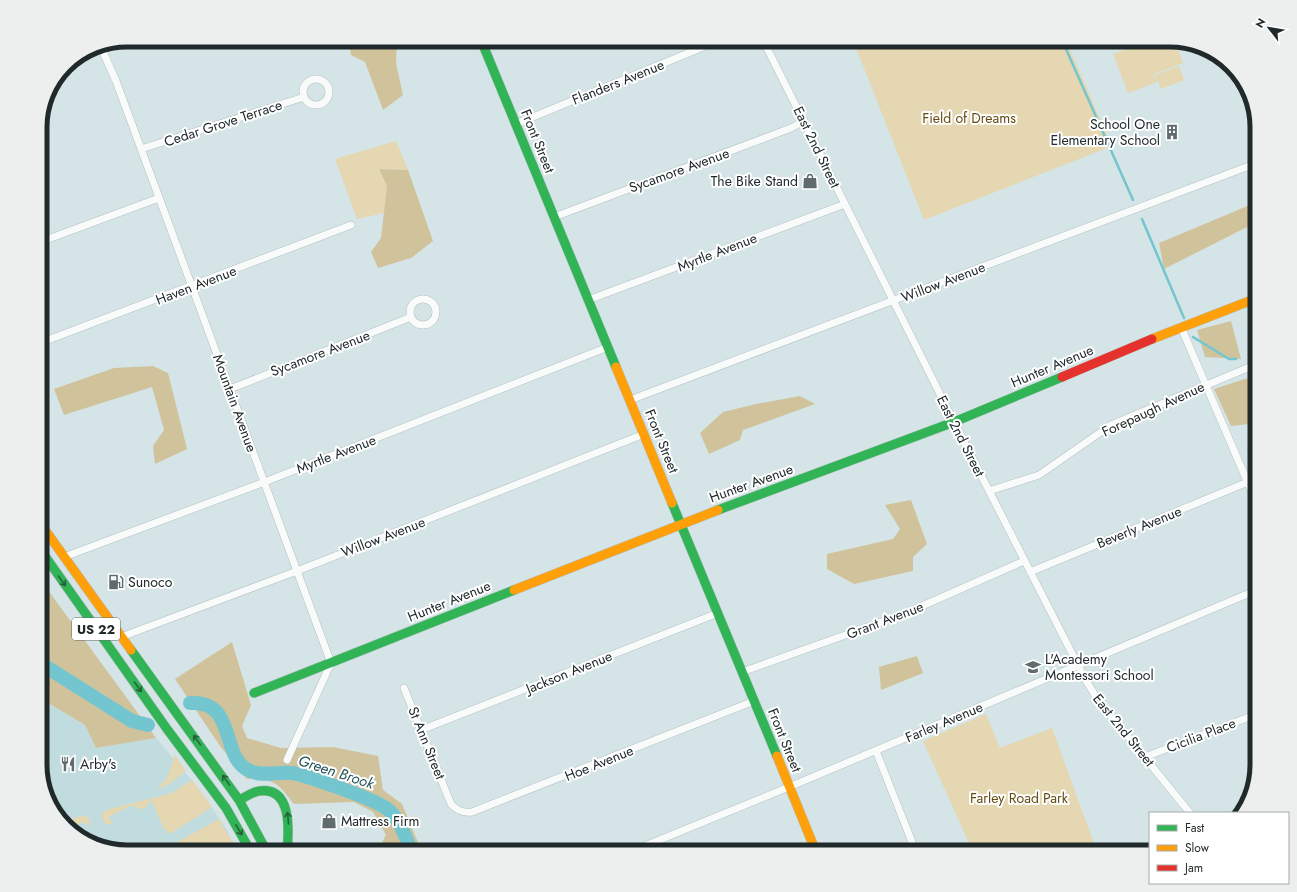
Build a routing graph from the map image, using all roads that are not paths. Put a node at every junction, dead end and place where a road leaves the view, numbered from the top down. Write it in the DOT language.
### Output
graph roads {
  1 [pos="484,47"];
  2 [pos="703,47"];
  3 [pos="767,47"];
  4 [pos="103,51"];
  5 [pos="304,97"];
  6 [pos="804,121"];
  7 [pos="516,124"];
  8 [pos="141,149"];
  9 [pos="1250,166"];
  10 [pos="159,198"];
  11 [pos="845,204"];
  12 [pos="554,217"];
  13 [pos="351,225"];
  14 [pos="47,239"];
  15 [pos="192,287"];
  16 [pos="588,300"];
  17 [pos="894,301"];
  18 [pos="1250,301"];
  19 [pos="411,317"];
  20 [pos="1181,327"];
  21 [pos="47,339"];
  22 [pos="608,347"];
  23 [pos="1250,367"];
  24 [pos="1206,385"];
  25 [pos="230,388"];
  26 [pos="630,400"];
  27 [pos="954,422"];
  28 [pos="644,434"];
  29 [pos="264,482"];
  30 [pos="1248,482"];
  31 [pos="1250,487"];
  32 [pos="989,492"];
  33 [pos="681,524"];
  34 [pos="47,533"];
  35 [pos="64,557"];
  36 [pos="47,559"];
  37 [pos="1024,561"];
  38 [pos="297,571"];
  39 [pos="1030,572"];
  40 [pos="1250,593"];
  41 [pos="718,613"];
  42 [pos="121,637"];
  43 [pos="331,663"];
  44 [pos="1078,666"];
  45 [pos="742,672"];
  46 [pos="404,688"];
  47 [pos="254,693"];
  48 [pos="754,702"];
  49 [pos="1250,717"];
  50 [pos="421,730"];
  51 [pos="876,751"];
  52 [pos="1145,757"];
  53 [pos="287,760"];
  54 [pos="790,787"];
  55 [pos="449,798"];
  56 [pos="239,800"];
  57 [pos="1189,812"];
  58 [pos="247,845"];
  59 [pos="264,845"];
  60 [pos="287,845"];
  61 [pos="647,845"];
  62 [pos="813,845"];
  63 [pos="913,845"];
  1 -- 7 [label="main road, Front Street"];
  2 -- 7 [label="street, Flanders Avenue"];
  3 -- 6 [label="street, East 2nd Street"];
  4 -- 8 [label="street, Mountain Avenue"];
  5 -- 8 [label="street, Cedar Grove Terrace"];
  6 -- 11 [label="street, East 2nd Street"];
  6 -- 12 [label="street, Sycamore Avenue"];
  7 -- 12 [label="main road, Front Street"];
  8 -- 10 [label="street, Mountain Avenue"];
  9 -- 17 [label="street, Willow Avenue"];
  10 -- 14 [label="street"];
  10 -- 15 [label="street, Mountain Avenue"];
  11 -- 16 [label="street, Myrtle Avenue"];
  11 -- 17 [label="street, East 2nd Street"];
  12 -- 16 [label="main road, Front Street"];
  13 -- 15 [label="street, Haven Avenue"];
  15 -- 21 [label="street, Haven Avenue"];
  15 -- 25 [label="street, Mountain Avenue"];
  16 -- 22 [label="main road, Front Street"];
  17 -- 26 [label="street, Willow Avenue"];
  17 -- 27 [label="street, East 2nd Street"];
  18 -- 20 [label="main road, Hunter Avenue"];
  19 -- 25 [label="street, Sycamore Avenue"];
  20 -- 24 [label="street"];
  20 -- 27 [label="main road, Hunter Avenue"];
  22 -- 26 [label="main road, Front Street"];
  22 -- 29 [label="street, Myrtle Avenue"];
  23 -- 24 [label="street, Forepaugh Avenue"];
  24 -- 30 [label="street"];
  24 -- 32 [label="street, Forepaugh Avenue"];
  25 -- 29 [label="street, Mountain Avenue"];
  26 -- 28 [label="main road, Front Street"];
  27 -- 32 [label="street, East 2nd Street"];
  27 -- 33 [label="main road, Hunter Avenue"];
  28 -- 33 [label="main road, Front Street"];
  28 -- 38 [label="street, Willow Avenue"];
  29 -- 35 [label="street, Myrtle Avenue"];
  29 -- 38 [label="street, Mountain Avenue"];
  30 -- 31 [label="street"];
  30 -- 39 [label="street, Beverly Avenue"];
  32 -- 37 [label="street, East 2nd Street"];
  33 -- 41 [label="main road, Front Street"];
  33 -- 43 [label="main road, Hunter Avenue"];
  34 -- 35 [label="main road, US 22"];
  35 -- 42 [label="main road, US 22"];
  36 -- 58 [label="main road, US 22, one-way"];
  37 -- 39 [label="street, East 2nd Street"];
  37 -- 45 [label="street, Grant Avenue"];
  38 -- 42 [label="street, Willow Avenue"];
  38 -- 43 [label="street, Mountain Avenue"];
  39 -- 44 [label="street, East 2nd Street"];
  40 -- 44 [label="street, Farley Avenue"];
  41 -- 45 [label="main road, Front Street"];
  41 -- 50 [label="street, Jackson Avenue"];
  56 -- 42 [label="main road, US 22, one-way"];
  43 -- 47 [label="main road, Hunter Avenue"];
  43 -- 53 [label="street"];
  44 -- 51 [label="street, Farley Avenue"];
  44 -- 52 [label="street, East 2nd Street"];
  45 -- 48 [label="main road, Front Street"];
  46 -- 50 [label="street, St Ann Street"];
  48 -- 54 [label="main road, Front Street"];
  48 -- 55 [label="street, Hoe Avenue"];
  49 -- 52 [label="street, Cicilia Place"];
  50 -- 55 [label="street, St Ann Street"];
  51 -- 54 [label="street, Farley Avenue"];
  51 -- 63 [label="street"];
  52 -- 57 [label="street, East 2nd Street"];
  54 -- 61 [label="street, Farley Avenue"];
  54 -- 62 [label="main road, Front Street"];
  56 -- 59 [label="main road, US 22"];
  60 -- 56 [label="main road, one-way"];
}
